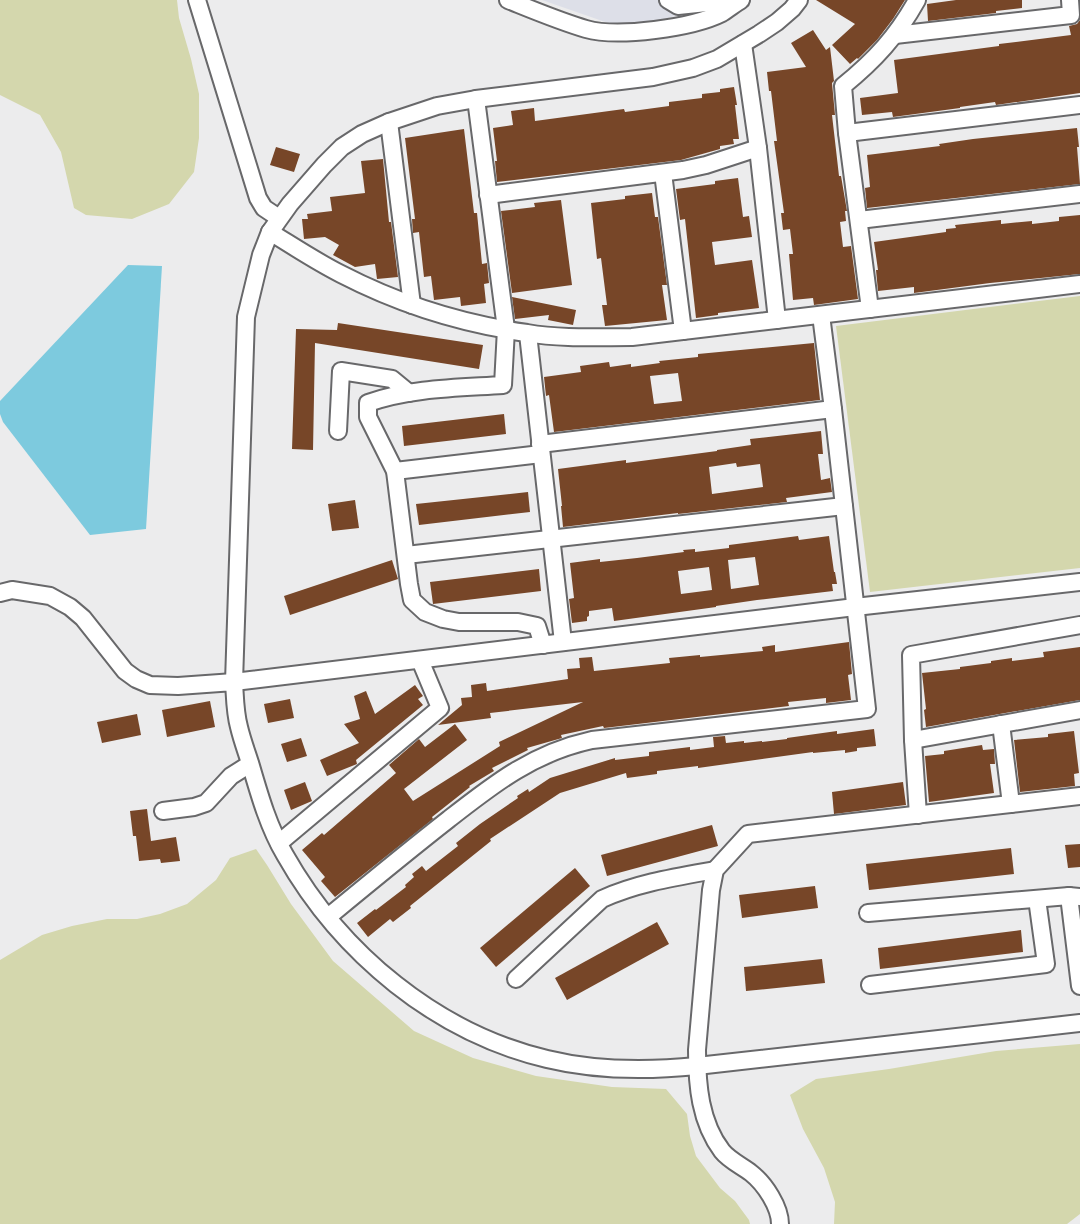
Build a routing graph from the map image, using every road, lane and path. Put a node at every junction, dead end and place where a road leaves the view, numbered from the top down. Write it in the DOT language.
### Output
graph roads {
  1 [pos="197,0"];
  2 [pos="508,0"];
  3 [pos="668,0"];
  4 [pos="735,0"];
  5 [pos="741,0"];
  6 [pos="800,0"];
  7 [pos="916,0"];
  8 [pos="1070,0"];
  9 [pos="895,34"];
  10 [pos="743,44"];
  11 [pos="476,99"];
  12 [pos="1080,105"];
  13 [pos="389,122"];
  14 [pos="848,133"];
  15 [pos="758,148"];
  16 [pos="663,173"];
  17 [pos="1080,194"];
  18 [pos="488,195"];
  19 [pos="859,220"];
  20 [pos="275,225"];
  21 [pos="1080,284"];
  22 [pos="412,304"];
  23 [pos="870,309"];
  24 [pos="821,315"];
  25 [pos="777,320"];
  26 [pos="506,329"];
  27 [pos="683,331"];
  28 [pos="528,334"];
  29 [pos="409,393"];
  30 [pos="833,409"];
  31 [pos="368,414"];
  32 [pos="541,449"];
  33 [pos="395,471"];
  34 [pos="844,506"];
  35 [pos="551,538"];
  36 [pos="406,555"];
  37 [pos="1080,582"];
  38 [pos="0,592"];
  39 [pos="855,607"];
  40 [pos="1080,625"];
  41 [pos="563,642"];
  42 [pos="543,645"];
  43 [pos="420,660"];
  44 [pos="234,682"];
  45 [pos="1080,710"];
  46 [pos="1001,724"];
  47 [pos="913,740"];
  48 [pos="250,764"];
  49 [pos="1080,796"];
  50 [pos="1011,804"];
  51 [pos="163,811"];
  52 [pos="918,815"];
  53 [pos="279,843"];
  54 [pos="715,870"];
  55 [pos="1075,897"];
  56 [pos="1037,899"];
  57 [pos="868,913"];
  58 [pos="328,917"];
  59 [pos="516,979"];
  60 [pos="870,985"];
  61 [pos="1080,986"];
  62 [pos="1080,1023"];
  63 [pos="697,1066"];
  64 [pos="780,1224"];
  1 -- 20 [label="street"];
  2 -- 5 [label="street"];
  3 -- 4 [label="street"];
  6 -- 10 [label="street"];
  7 -- 9 [label="street"];
  8 -- 9 [label="street"];
  9 -- 14 [label="street"];
  10 -- 11 [label="street"];
  10 -- 15 [label="street"];
  11 -- 13 [label="street"];
  11 -- 18 [label="street"];
  12 -- 14 [label="street"];
  13 -- 20 [label="street"];
  13 -- 22 [label="street"];
  14 -- 19 [label="street"];
  15 -- 16 [label="street"];
  15 -- 25 [label="street"];
  16 -- 18 [label="street"];
  16 -- 27 [label="street"];
  17 -- 19 [label="street"];
  18 -- 26 [label="street"];
  19 -- 23 [label="street"];
  20 -- 22 [label="street"];
  20 -- 44 [label="street"];
  21 -- 23 [label="street"];
  22 -- 26 [label="street"];
  23 -- 24 [label="street"];
  24 -- 25 [label="street"];
  24 -- 30 [label="street"];
  25 -- 27 [label="street"];
  26 -- 28 [label="street"];
  26 -- 29 [label="street"];
  27 -- 28 [label="street"];
  28 -- 32 [label="street"];
  29 -- 31 [label="street"];
  29 -- 31 [label="street"];
  30 -- 32 [label="street"];
  30 -- 34 [label="street"];
  31 -- 33 [label="street"];
  32 -- 33 [label="street"];
  32 -- 35 [label="street"];
  33 -- 36 [label="street"];
  34 -- 35 [label="street"];
  34 -- 39 [label="street"];
  35 -- 36 [label="street"];
  35 -- 41 [label="street"];
  36 -- 42 [label="street"];
  37 -- 39 [label="street"];
  38 -- 44 [label="street"];
  39 -- 41 [label="street"];
  39 -- 58 [label="street"];
  40 -- 47 [label="street"];
  41 -- 42 [label="street"];
  42 -- 43 [label="street"];
  43 -- 44 [label="street"];
  43 -- 53 [label="street"];
  44 -- 48 [label="street"];
  45 -- 46 [label="street"];
  46 -- 47 [label="street"];
  46 -- 50 [label="street"];
  47 -- 52 [label="street"];
  48 -- 51 [label="street"];
  48 -- 53 [label="street"];
  49 -- 50 [label="street"];
  50 -- 52 [label="street"];
  52 -- 54 [label="street"];
  53 -- 58 [label="street"];
  54 -- 59 [label="street"];
  54 -- 63 [label="street"];
  55 -- 56 [label="street"];
  55 -- 61 [label="street"];
  56 -- 57 [label="street"];
  56 -- 60 [label="street"];
  58 -- 63 [label="street"];
  62 -- 63 [label="street"];
  63 -- 64 [label="street"];
}
